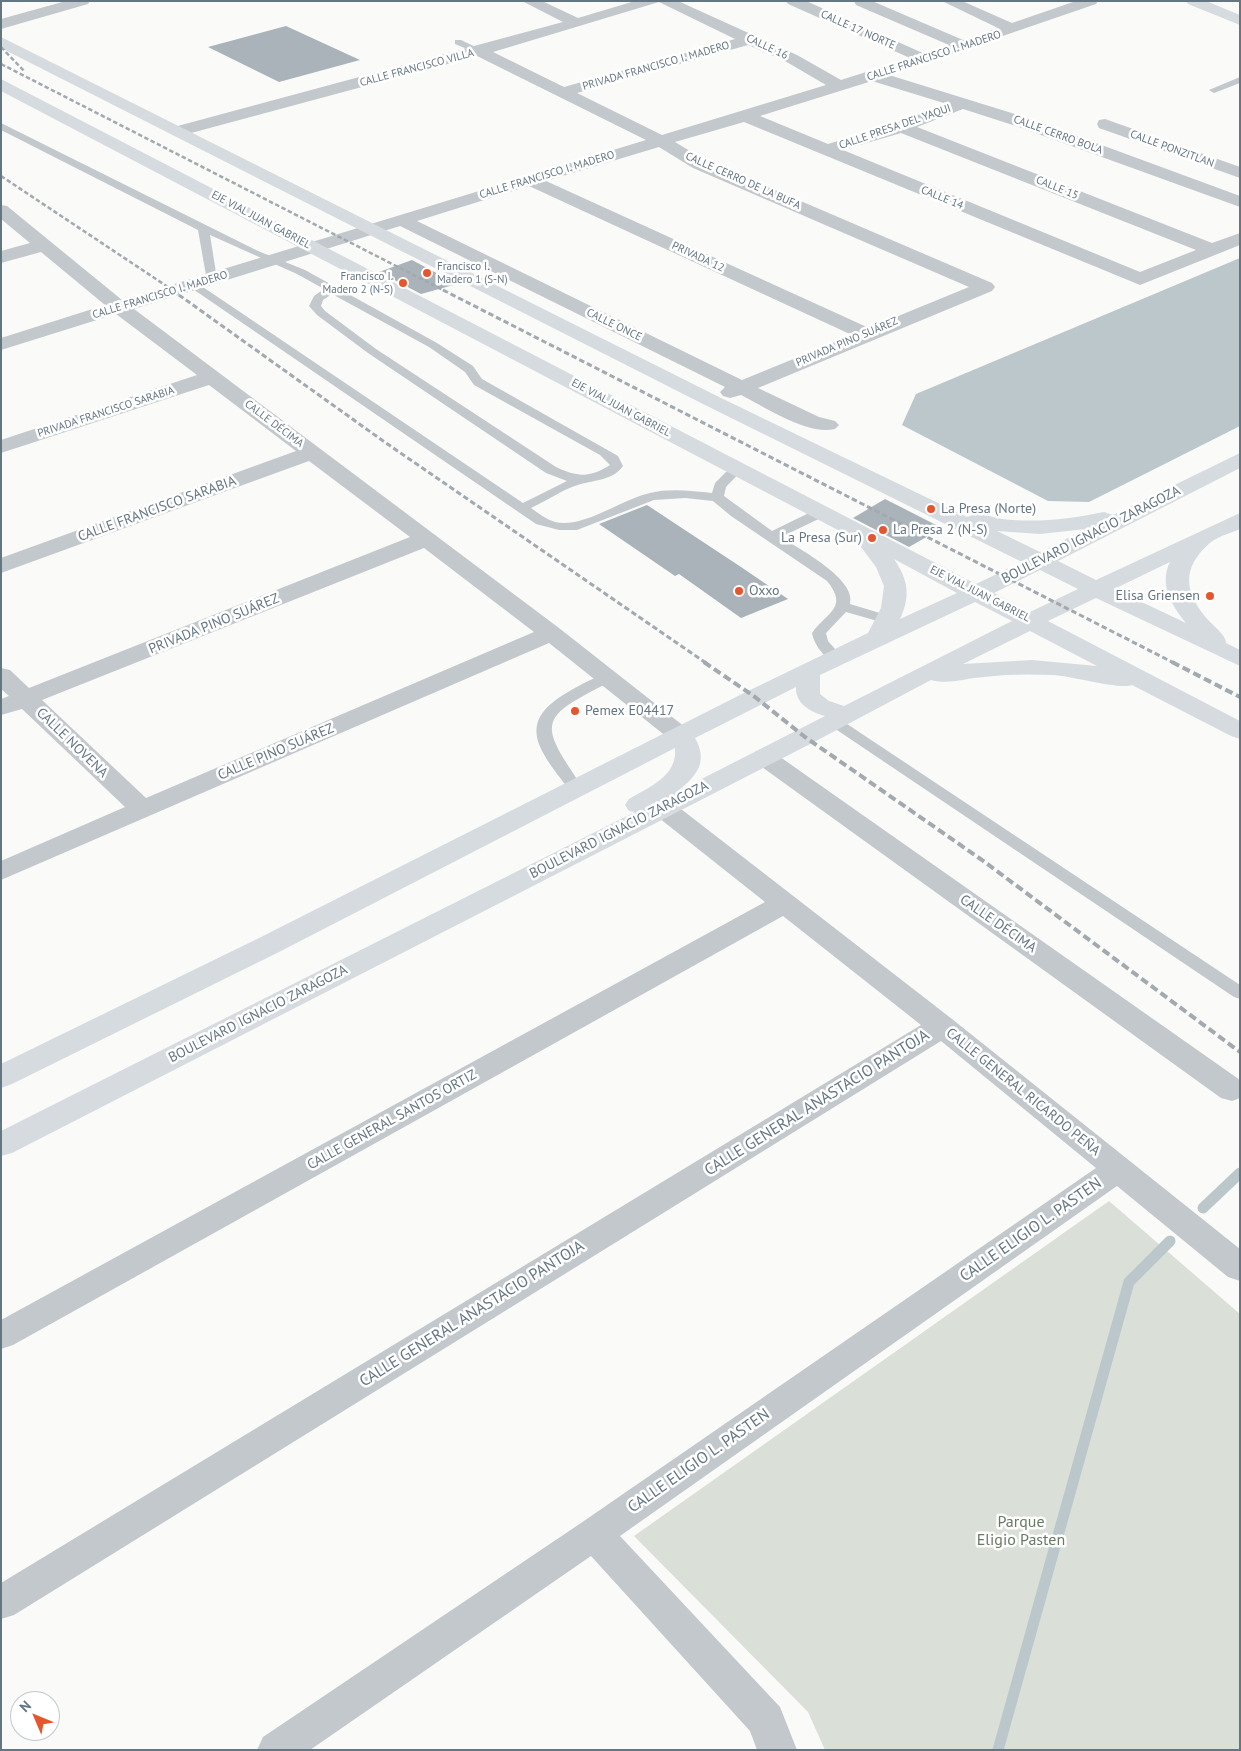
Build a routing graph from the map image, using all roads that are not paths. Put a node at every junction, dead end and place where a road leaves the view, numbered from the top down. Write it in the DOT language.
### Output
graph roads {
  1 [pos="83,1"];
  2 [pos="529,1"];
  3 [pos="652,1"];
  4 [pos="665,1"];
  5 [pos="793,1"];
  6 [pos="949,1"];
  7 [pos="1091,1"];
  8 [pos="1194,1"];
  9 [pos="861,2"];
  10 [pos="990,4"];
  11 [pos="969,10"];
  12 [pos="1240,21"];
  13 [pos="577,23"];
  14 [pos="1,24"];
  15 [pos="1012,30"];
  16 [pos="750,39"];
  17 [pos="1,42"];
  18 [pos="458,42"];
  19 [pos="964,46"];
  20 [pos="479,52"];
  21 [pos="924,60"];
  22 [pos="874,76"];
  23 [pos="1240,80"];
  24 [pos="1,84"];
  25 [pos="840,86"];
  26 [pos="1214,90"];
  27 [pos="562,92"];
  28 [pos="964,103"];
  29 [pos="745,116"];
  30 [pos="1125,118"];
  31 [pos="1105,124"];
  32 [pos="1,126"];
  33 [pos="902,127"];
  34 [pos="180,131"];
  35 [pos="1067,137"];
  36 [pos="661,141"];
  37 [pos="826,150"];
  38 [pos="1240,173"];
  39 [pos="530,180"];
  40 [pos="1240,202"];
  41 [pos="1,210"];
  42 [pos="401,220"];
  43 [pos="203,228"];
  44 [pos="369,230"];
  45 [pos="1240,238"];
  46 [pos="45,246"];
  47 [pos="313,248"];
  48 [pos="1213,250"];
  49 [pos="1,258"];
  50 [pos="271,261"];
  51 [pos="202,282"];
  52 [pos="985,287"];
  53 [pos="332,289"];
  54 [pos="120,308"];
  55 [pos="866,334"];
  56 [pos="1,344"];
  57 [pos="212,377"];
  58 [pos="740,387"];
  59 [pos="710,400"];
  60 [pos="828,426"];
  61 [pos="1,447"];
  62 [pos="312,452"];
  63 [pos="1240,459"];
  64 [pos="738,468"];
  65 [pos="577,481"];
  66 [pos="717,497"];
  67 [pos="522,508"];
  68 [pos="822,512"];
  69 [pos="1132,513"];
  70 [pos="944,515"];
  71 [pos="1240,520"];
  72 [pos="856,530"];
  73 [pos="771,537"];
  74 [pos="426,539"];
  75 [pos="1204,539"];
  76 [pos="1041,562"];
  77 [pos="1,566"];
  78 [pos="1095,588"];
  79 [pos="976,593"];
  80 [pos="844,607"];
  81 [pos="1031,620"];
  82 [pos="883,629"];
  83 [pos="551,633"];
  84 [pos="1234,657"];
  85 [pos="836,658"];
  86 [pos="808,672"];
  87 [pos="1,675"];
  88 [pos="608,678"];
  89 [pos="914,679"];
  90 [pos="1168,693"];
  91 [pos="26,699"];
  92 [pos="1,708"];
  93 [pos="840,718"];
  94 [pos="1240,731"];
  95 [pos="681,736"];
  96 [pos="764,757"];
  97 [pos="576,789"];
  98 [pos="663,808"];
  99 [pos="143,810"];
  100 [pos="590,845"];
  101 [pos="1,871"];
  102 [pos="783,904"];
  103 [pos="1240,993"];
  104 [pos="942,1026"];
  105 [pos="1,1077"];
  106 [pos="1232,1090"];
  107 [pos="1,1145"];
  108 [pos="1118,1169"];
  109 [pos="1240,1268"];
  110 [pos="1,1336"];
  111 [pos="594,1534"];
  112 [pos="1,1603"];
  113 [pos="777,1749"];
  114 [pos="277,1750"];
  1 -- 14 [label="street"];
  2 -- 13 [label="street"];
  3 -- 13 [label="street, CALLE FRANCISCO VILLA"];
  4 -- 16 [label="street, CALLE 16"];
  5 -- 21 [label="street, CALLE 17 NORTE"];
  6 -- 11 [label="street"];
  7 -- 15 [label="street, CALLE FRANCISCO I. MADERO"];
  8 -- 12 [label="main road"];
  9 -- 19 [label="street"];
  10 -- 11 [label="street"];
  11 -- 15 [label="street"];
  13 -- 20 [label="street, CALLE FRANCISCO VILLA"];
  15 -- 19 [label="street, CALLE FRANCISCO I. MADERO"];
  16 -- 25 [label="street, CALLE 16"];
  16 -- 27 [label="street, PRIVADA FRANCISCO I. MADERO"];
  17 -- 34 [label="main road"];
  18 -- 20 [label="lane"];
  19 -- 21 [label="street, CALLE FRANCISCO I. MADERO"];
  20 -- 27 [label="street, CALLE CERRO DE LA BUFA"];
  20 -- 34 [label="street, CALLE FRANCISCO VILLA"];
  21 -- 22 [label="street, CALLE FRANCISCO I. MADERO"];
  22 -- 25 [label="street, CALLE FRANCISCO I. MADERO"];
  22 -- 28 [label="street, CALLE CERRO BOLA"];
  23 -- 26 [label="lane"];
  24 -- 47 [label="main road, EJE VIAL JUAN GABRIEL"];
  25 -- 29 [label="street, CALLE FRANCISCO I. MADERO"];
  27 -- 36 [label="street, CALLE CERRO DE LA BUFA"];
  28 -- 33 [label="street, CALLE PRESA DEL YAQUI"];
  28 -- 35 [label="street, CALLE CERRO BOLA"];
  29 -- 36 [label="street, CALLE FRANCISCO I. MADERO"];
  29 -- 37 [label="street, CALLE 14"];
  30 -- 31 [label="street, CALLE PONZITLAN"];
  31 -- 35 [label="street, CALLE PONZITLAN"];
  31 -- 38 [label="street, CALLE PONZITLAN"];
  32 -- 43 [label="lane"];
  33 -- 37 [label="street, CALLE PRESA DEL YAQUI"];
  33 -- 48 [label="street, CALLE 15"];
  34 -- 44 [label="main road"];
  35 -- 40 [label="street, CALLE CERRO BOLA"];
  36 -- 39 [label="street, CALLE FRANCISCO I. MADERO"];
  36 -- 52 [label="street, CALLE CERRO DE LA BUFA"];
  37 -- 48 [label="street, CALLE 14"];
  39 -- 42 [label="street, CALLE FRANCISCO I. MADERO"];
  39 -- 55 [label="street, PRIVADA 12"];
  41 -- 46 [label="street, CALLE DÉCIMA"];
  42 -- 44 [label="street, CALLE FRANCISCO I. MADERO"];
  42 -- 58 [label="street, CALLE ONCE"];
  43 -- 50 [label="lane"];
  43 -- 51 [label="lane"];
  44 -- 47 [label="street, CALLE FRANCISCO I. MADERO"];
  44 -- 59 [label="main road"];
  45 -- 48 [label="street"];
  46 -- 49 [label="street"];
  46 -- 54 [label="street, CALLE DÉCIMA"];
  47 -- 50 [label="street, CALLE FRANCISCO I. MADERO"];
  47 -- 64 [label="main road, EJE VIAL JUAN GABRIEL"];
  50 -- 51 [label="street, CALLE FRANCISCO I. MADERO"];
  50 -- 53 [label="lane"];
  51 -- 54 [label="street, CALLE FRANCISCO I. MADERO"];
  51 -- 67 [label="lane"];
  52 -- 55 [label="street, PRIVADA PINO SUÁREZ"];
  53 -- 65 [label="lane"];
  53 -- 65 [label="lane"];
  54 -- 56 [label="street, CALLE FRANCISCO I. MADERO"];
  54 -- 57 [label="street, CALLE DÉCIMA"];
  55 -- 58 [label="street, PRIVADA PINO SUÁREZ"];
  57 -- 61 [label="street, PRIVADA FRANCISCO SARABIA"];
  57 -- 62 [label="street, CALLE DÉCIMA"];
  58 -- 59 [label="street, PRIVADA PINO SUÁREZ"];
  58 -- 60 [label="street, CALLE ONCE"];
  59 -- 70 [label="main road"];
  62 -- 74 [label="street, CALLE DÉCIMA"];
  62 -- 77 [label="street, CALLE FRANCISCO SARABIA"];
  63 -- 69 [label="main road, BOULEVARD IGNACIO ZARAGOZA"];
  64 -- 66 [label="lane"];
  64 -- 68 [label="main road, EJE VIAL JUAN GABRIEL"];
  65 -- 67 [label="lane"];
  66 -- 67 [label="lane"];
  66 -- 73 [label="lane"];
  68 -- 72 [label="main road, EJE VIAL JUAN GABRIEL"];
  68 -- 73 [label="lane"];
  69 -- 70 [label="main road"];
  69 -- 76 [label="main road, BOULEVARD IGNACIO ZARAGOZA"];
  70 -- 76 [label="main road"];
  71 -- 75 [label="main road, BOULEVARD IGNACIO ZARAGOZA"];
  72 -- 79 [label="main road, EJE VIAL JUAN GABRIEL"];
  72 -- 82 [label="main road"];
  73 -- 80 [label="lane"];
  74 -- 83 [label="street, CALLE DÉCIMA"];
  74 -- 91 [label="street, PRIVADA PINO SUÁREZ"];
  75 -- 78 [label="main road, BOULEVARD IGNACIO ZARAGOZA"];
  75 -- 84 [label="main road"];
  76 -- 78 [label="main road"];
  76 -- 79 [label="main road, BOULEVARD IGNACIO ZARAGOZA"];
  78 -- 81 [label="main road, BOULEVARD IGNACIO ZARAGOZA"];
  78 -- 84 [label="main road"];
  79 -- 81 [label="main road, EJE VIAL JUAN GABRIEL"];
  79 -- 82 [label="main road, BOULEVARD IGNACIO ZARAGOZA"];
  80 -- 82 [label="lane"];
  80 -- 85 [label="lane"];
  81 -- 89 [label="main road, BOULEVARD IGNACIO ZARAGOZA"];
  81 -- 90 [label="main road, EJE VIAL JUAN GABRIEL"];
  82 -- 85 [label="main road, BOULEVARD IGNACIO ZARAGOZA"];
  83 -- 88 [label="street, CALLE DÉCIMA"];
  83 -- 99 [label="street, CALLE PINO SUÁREZ"];
  85 -- 86 [label="main road, BOULEVARD IGNACIO ZARAGOZA"];
  86 -- 93 [label="main road"];
  86 -- 95 [label="main road, BOULEVARD IGNACIO ZARAGOZA"];
  87 -- 91 [label="street, CALLE NOVENA"];
  88 -- 95 [label="street, CALLE DÉCIMA"];
  88 -- 97 [label="lane"];
  89 -- 90 [label="main road"];
  89 -- 93 [label="main road, BOULEVARD IGNACIO ZARAGOZA"];
  90 -- 94 [label="main road, EJE VIAL JUAN GABRIEL"];
  91 -- 92 [label="street, PRIVADA PINO SUÁREZ"];
  91 -- 99 [label="street, CALLE NOVENA"];
  93 -- 96 [label="main road, BOULEVARD IGNACIO ZARAGOZA"];
  93 -- 103 [label="lane"];
  95 -- 97 [label="main road, BOULEVARD IGNACIO ZARAGOZA"];
  95 -- 100 [label="main road"];
  96 -- 98 [label="main road, BOULEVARD IGNACIO ZARAGOZA"];
  96 -- 106 [label="street, CALLE DÉCIMA"];
  97 -- 105 [label="main road, BOULEVARD IGNACIO ZARAGOZA"];
  98 -- 100 [label="main road, BOULEVARD IGNACIO ZARAGOZA"];
  98 -- 102 [label="street, CALLE GENERAL RICARDO PEÑA"];
  99 -- 101 [label="street, CALLE PINO SUÁREZ"];
  100 -- 107 [label="main road, BOULEVARD IGNACIO ZARAGOZA"];
  102 -- 104 [label="street, CALLE GENERAL RICARDO PEÑA"];
  102 -- 110 [label="street, CALLE GENERAL SANTOS ORTIZ"];
  104 -- 108 [label="street, CALLE GENERAL RICARDO PEÑA"];
  104 -- 112 [label="street, CALLE GENERAL ANASTACIO PANTOJA"];
  108 -- 109 [label="street, CALLE GENERAL RICARDO PEÑA"];
  108 -- 111 [label="street, CALLE ELIGIO L. PASTEN"];
  111 -- 113 [label="street"];
  111 -- 114 [label="street, CALLE ELIGIO L. PASTEN"];
}
